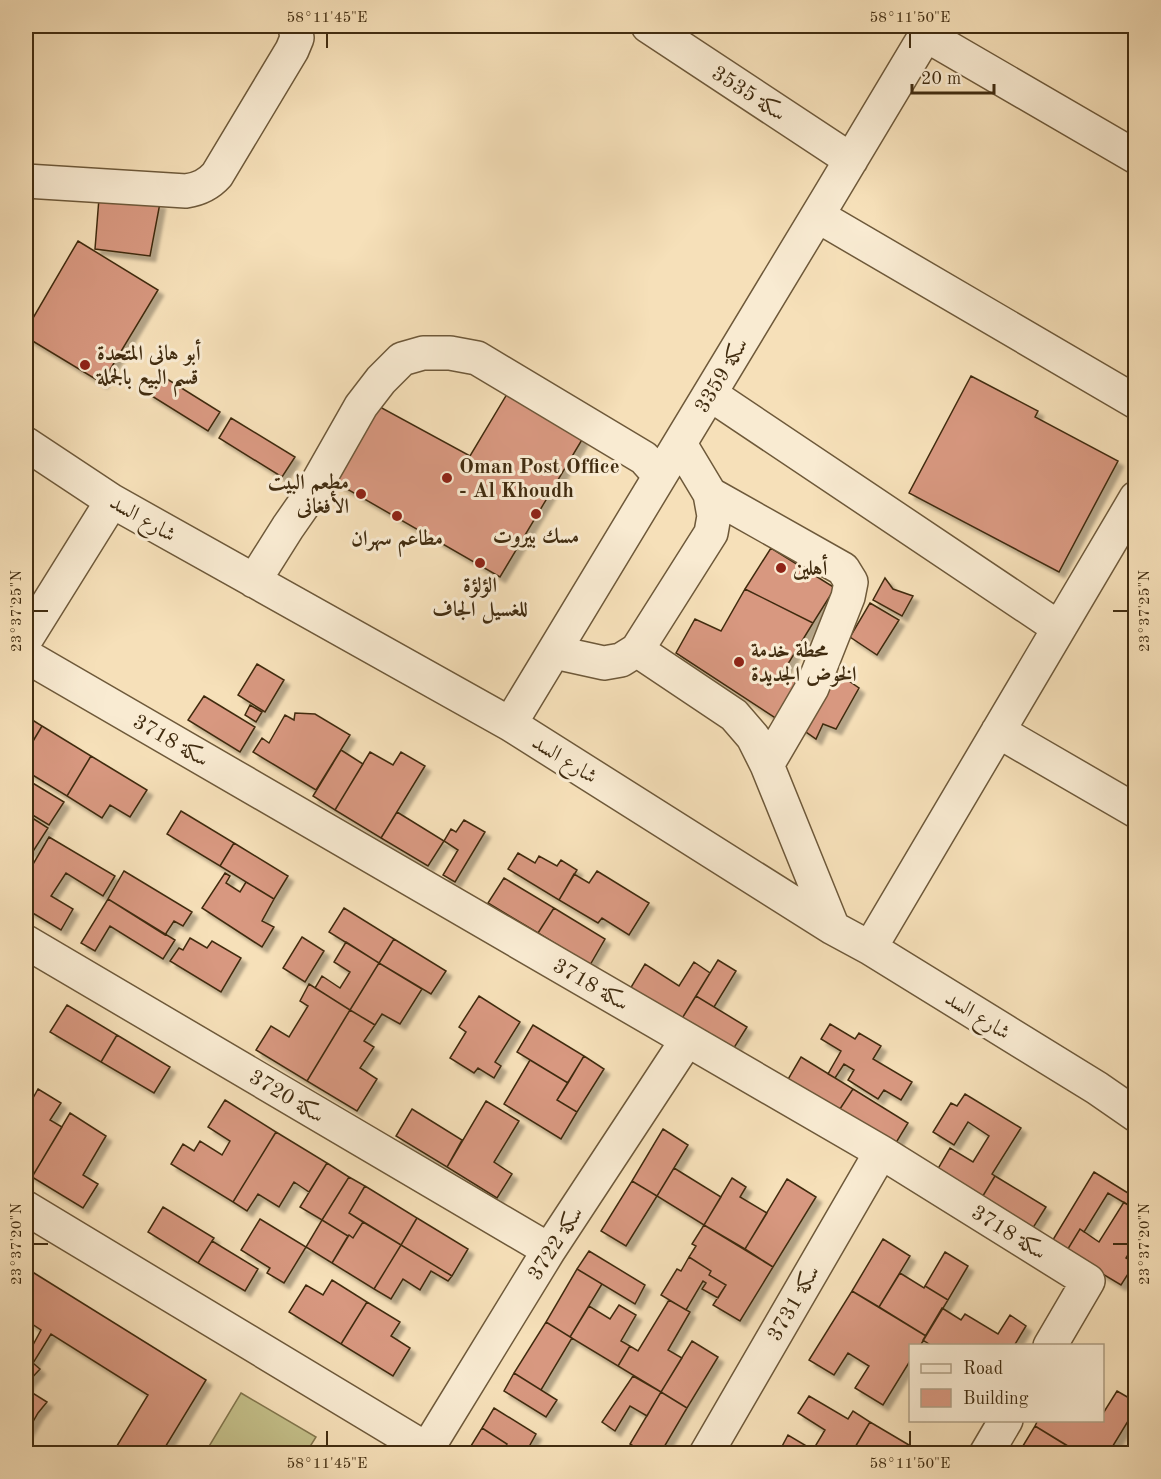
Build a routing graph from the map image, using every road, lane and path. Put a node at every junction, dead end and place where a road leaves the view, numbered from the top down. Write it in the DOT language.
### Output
graph roads {
  1 [pos="295,26"];
  2 [pos="648,26"];
  3 [pos="928,30"];
  4 [pos="1136,157"];
  5 [pos="851,160"];
  6 [pos="26,181"];
  7 [pos="818,216"];
  8 [pos="710,394"];
  9 [pos="1136,402"];
  10 [pos="26,444"];
  11 [pos="680,444"];
  12 [pos="660,476"];
  13 [pos="710,494"];
  14 [pos="1136,498"];
  15 [pos="112,501"];
  16 [pos="254,581"];
  17 [pos="1059,628"];
  18 [pos="26,639"];
  19 [pos="637,650"];
  20 [pos="554,652"];
  21 [pos="26,656"];
  22 [pos="510,724"];
  23 [pos="998,731"];
  24 [pos="767,765"];
  25 [pos="1136,811"];
  26 [pos="833,928"];
  27 [pos="26,942"];
  28 [pos="870,948"];
  29 [pos="687,1040"];
  30 [pos="1097,1088"];
  31 [pos="1136,1105"];
  32 [pos="1136,1115"];
  33 [pos="881,1152"];
  34 [pos="26,1208"];
  35 [pos="549,1250"];
  36 [pos="1051,1344"];
  37 [pos="1005,1422"];
  38 [pos="425,1451"];
  39 [pos="706,1454"];
  40 [pos="986,1454"];
  1 -- 6 [label="street"];
  2 -- 5 [label="street, سكة 3535"];
  3 -- 4 [label="street"];
  3 -- 5 [label="street, سكة 3359"];
  5 -- 7 [label="street, سكة 3359"];
  7 -- 8 [label="street, سكة 3359"];
  7 -- 9 [label="street"];
  8 -- 11 [label="street, سكة 3359"];
  8 -- 17 [label="street"];
  10 -- 15 [label="street, شارع السد"];
  11 -- 12 [label="street, سكة 3359"];
  11 -- 13 [label="street"];
  12 -- 16 [label="street"];
  12 -- 20 [label="street, سكة 3359"];
  13 -- 19 [label="street"];
  13 -- 24 [label="street"];
  14 -- 17 [label="street"];
  15 -- 16 [label="street, شارع السد"];
  15 -- 18 [label="street"];
  16 -- 22 [label="street, شارع السد"];
  17 -- 23 [label="street"];
  19 -- 20 [label="street"];
  19 -- 24 [label="street"];
  20 -- 22 [label="street, سكة 3359"];
  21 -- 29 [label="street, سكة 3718"];
  22 -- 26 [label="street, شارع السد"];
  23 -- 25 [label="street"];
  23 -- 28 [label="street"];
  24 -- 26 [label="street"];
  26 -- 28 [label="street, شارع السد"];
  27 -- 35 [label="street, سكة 3720"];
  28 -- 30 [label="street, شارع السد"];
  29 -- 33 [label="street, سكة 3718"];
  29 -- 35 [label="street, سكة 3722"];
  30 -- 31 [label="street, شارع السد"];
  30 -- 32 [label="street, شارع السد"];
  33 -- 36 [label="street, سكة 3718"];
  33 -- 39 [label="street, سكة 3731"];
  34 -- 38 [label="street, سكة 3722"];
  35 -- 38 [label="street, سكة 3722"];
  37 -- 40 [label="street"];
}
